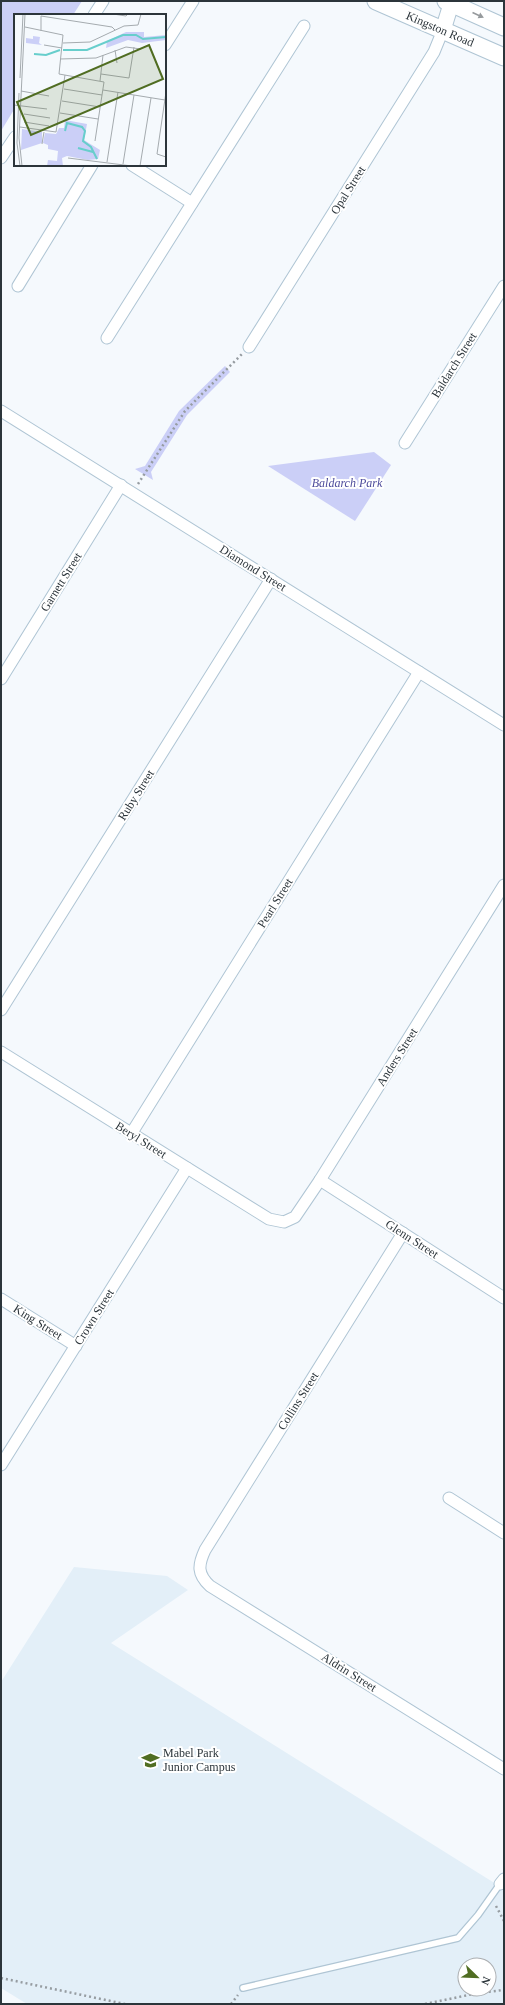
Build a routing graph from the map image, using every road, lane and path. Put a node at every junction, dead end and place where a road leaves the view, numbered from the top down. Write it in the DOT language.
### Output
graph roads {
  1 [pos="103,1"];
  2 [pos="193,1"];
  3 [pos="376,1"];
  4 [pos="450,2"];
  5 [pos="95,14"];
  6 [pos="304,26"];
  7 [pos="504,27"];
  8 [pos="443,30"];
  9 [pos="166,43"];
  10 [pos="504,57"];
  11 [pos="14,138"];
  12 [pos="1,158"];
  13 [pos="91,166"];
  14 [pos="134,166"];
  15 [pos="192,203"];
  16 [pos="18,286"];
  17 [pos="504,286"];
  18 [pos="107,338"];
  19 [pos="249,347"];
  20 [pos="1,411"];
  21 [pos="405,443"];
  22 [pos="121,485"];
  23 [pos="133,493"];
  24 [pos="271,579"];
  25 [pos="419,672"];
  26 [pos="1,679"];
  27 [pos="504,725"];
  28 [pos="504,885"];
  29 [pos="1,1010"];
  30 [pos="1,1052"];
  31 [pos="131,1134"];
  32 [pos="187,1168"];
  33 [pos="320,1180"];
  34 [pos="284,1222"];
  35 [pos="403,1233"];
  36 [pos="504,1298"];
  37 [pos="1,1299"];
  38 [pos="76,1346"];
  39 [pos="1,1465"];
  40 [pos="449,1498"];
  41 [pos="504,1533"];
  42 [pos="199,1570"];
  43 [pos="504,1769"];
  44 [pos="502,1881"];
  45 [pos="492,1896"];
  46 [pos="504,1921"];
  47 [pos="1,1978"];
  48 [pos="243,1988"];
  49 [pos="504,1990"];
  50 [pos="125,2004"];
  51 [pos="425,2004"];
  1 -- 5 [label="street"];
  2 -- 9 [label="street"];
  3 -- 8 [label="main road, Kingston Road"];
  4 -- 7 [label="main road, one-way"];
  4 -- 8 [label="street"];
  6 -- 15 [label="street"];
  8 -- 10 [label="main road, Kingston Road"];
  8 -- 19 [label="street, Opal Street"];
  11 -- 12 [label="street"];
  13 -- 16 [label="street"];
  14 -- 15 [label="street"];
  15 -- 18 [label="street"];
  17 -- 21 [label="street, Baldarch Street"];
  19 -- 23 [label="path"];
  20 -- 22 [label="street, Diamond Street"];
  22 -- 23 [label="street, Diamond Street"];
  22 -- 26 [label="street, Garnett Street"];
  23 -- 24 [label="street, Diamond Street"];
  24 -- 25 [label="street, Diamond Street"];
  24 -- 29 [label="street, Ruby Street"];
  25 -- 27 [label="street, Diamond Street"];
  25 -- 31 [label="street, Pearl Street"];
  28 -- 33 [label="street, Anders Street"];
  30 -- 31 [label="street, Beryl Street"];
  31 -- 32 [label="street, Beryl Street"];
  32 -- 34 [label="street, Beryl Street"];
  32 -- 38 [label="street, Crown Street"];
  33 -- 34 [label="street, Anders Street"];
  33 -- 35 [label="street, Glenn Street"];
  35 -- 36 [label="street, Glenn Street"];
  35 -- 42 [label="street, Collins Street"];
  37 -- 38 [label="street, King Street"];
  38 -- 39 [label="street, Crown Street"];
  40 -- 41 [label="street"];
  42 -- 43 [label="street, Aldrin Street"];
  44 -- 45 [label="lane"];
  45 -- 46 [label="path"];
  45 -- 48 [label="lane"];
  47 -- 50 [label="path"];
  49 -- 51 [label="path"];
}
